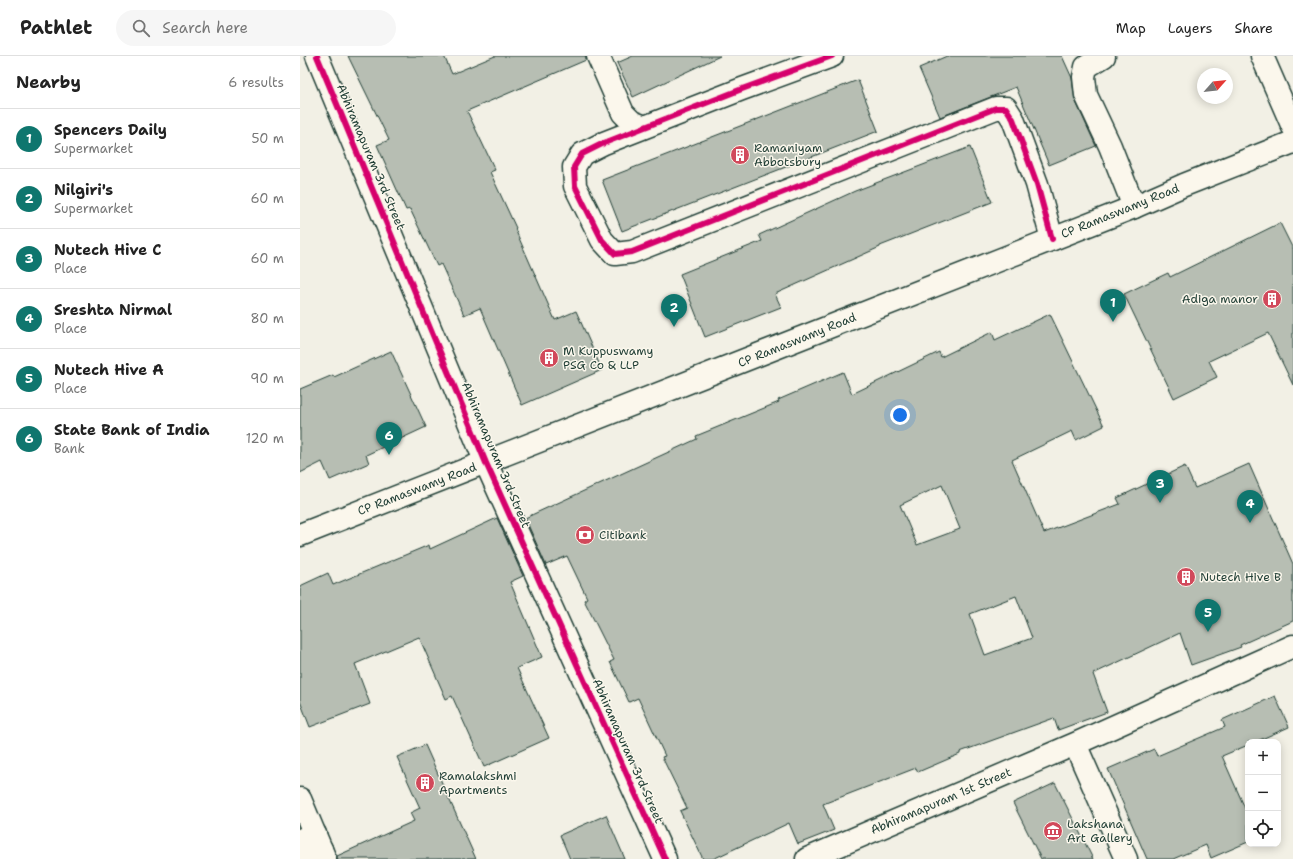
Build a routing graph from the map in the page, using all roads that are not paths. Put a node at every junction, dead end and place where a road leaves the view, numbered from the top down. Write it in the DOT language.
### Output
graph roads {
  1 [pos="317,56"];
  2 [pos="598,56"];
  3 [pos="832,56"];
  4 [pos="1104,56"];
  5 [pos="1262,56"];
  6 [pos="646,127"];
  7 [pos="1293,127"];
  8 [pos="1293,142"];
  9 [pos="1134,207"];
  10 [pos="1052,239"];
  11 [pos="486,463"];
  12 [pos="300,536"];
  13 [pos="1293,646"];
  14 [pos="1075,744"];
  15 [pos="300,799"];
  16 [pos="315,845"];
  17 [pos="300,858"];
  18 [pos="665,859"];
  19 [pos="807,859"];
  20 [pos="1126,859"];
  1 -- 11 [label="street, Abhiramapuram 3rd Street"];
  2 -- 6 [label="street"];
  3 -- 6 [label="street"];
  4 -- 9 [label="street"];
  5 -- 7 [label="street"];
  6 -- 10 [label="street"];
  8 -- 9 [label="street, CP Ramaswamy Road"];
  9 -- 10 [label="street, CP Ramaswamy Road"];
  10 -- 11 [label="street, CP Ramaswamy Road"];
  11 -- 12 [label="street, CP Ramaswamy Road"];
  11 -- 18 [label="street, Abhiramapuram 3rd Street"];
  13 -- 14 [label="street, Abhiramapuram 1st Street"];
  14 -- 19 [label="street, Abhiramapuram 1st Street"];
  14 -- 20 [label="street"];
  15 -- 16 [label="street"];
  16 -- 17 [label="street"];
}
